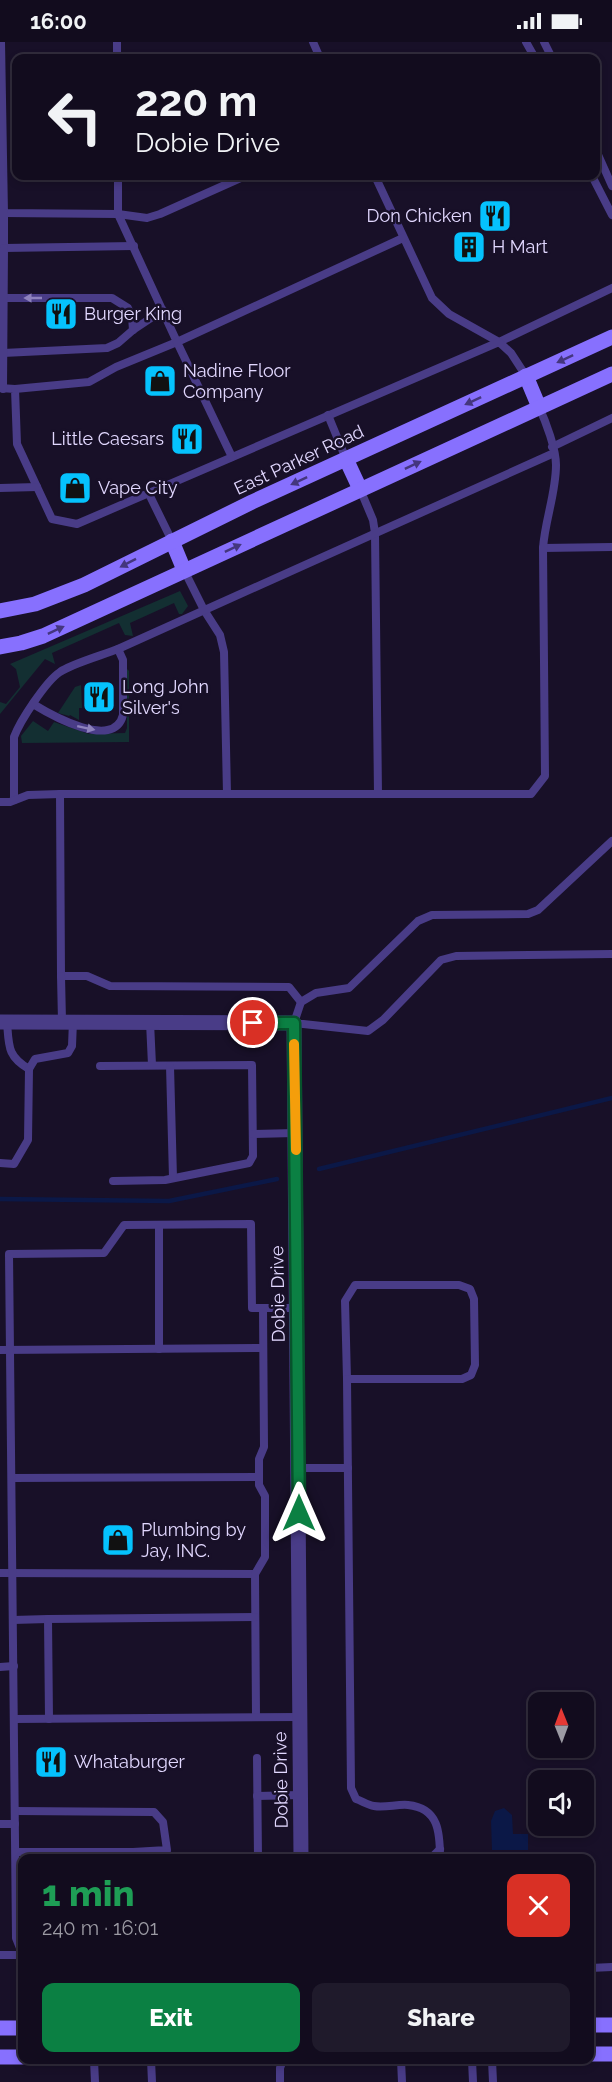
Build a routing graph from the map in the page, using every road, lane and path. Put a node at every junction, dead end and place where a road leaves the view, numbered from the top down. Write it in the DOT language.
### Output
graph roads {
  1 [pos="1,42"];
  2 [pos="600,159"];
  3 [pos="118,180"];
  4 [pos="236,180"];
  5 [pos="377,180"];
  6 [pos="594,180"];
  7 [pos="612,186"];
  8 [pos="2,213"];
  9 [pos="118,214"];
  10 [pos="612,216"];
  11 [pos="403,238"];
  12 [pos="134,246"];
  13 [pos="4,248"];
  14 [pos="612,288"];
  15 [pos="3,298"];
  16 [pos="163,310"];
  17 [pos="133,330"];
  18 [pos="612,337"];
  19 [pos="177,342"];
  20 [pos="498,342"];
  21 [pos="3,353"];
  22 [pos="612,374"];
  23 [pos="526,376"];
  24 [pos="1,388"];
  25 [pos="15,389"];
  26 [pos="539,407"];
  27 [pos="328,415"];
  28 [pos="612,418"];
  29 [pos="553,450"];
  30 [pos="232,457"];
  31 [pos="346,459"];
  32 [pos="37,487"];
  33 [pos="0,488"];
  34 [pos="360,489"];
  35 [pos="148,494"];
  36 [pos="375,533"];
  37 [pos="172,541"];
  38 [pos="612,547"];
  39 [pos="543,548"];
  40 [pos="184,570"];
  41 [pos="204,610"];
  42 [pos="0,611"];
  43 [pos="0,647"];
  44 [pos="118,649"];
  45 [pos="33,704"];
  46 [pos="60,794"];
  47 [pos="227,794"];
  48 [pos="378,794"];
  49 [pos="14,800"];
  50 [pos="0,802"];
  51 [pos="612,841"];
  52 [pos="612,954"];
  53 [pos="61,976"];
  54 [pos="301,1002"];
  55 [pos="67,1021"];
  56 [pos="4,1022"];
  57 [pos="150,1022"];
  58 [pos="294,1023"];
  59 [pos="152,1065"];
  60 [pos="100,1066"];
  61 [pos="170,1066"];
  62 [pos="29,1069"];
  63 [pos="296,1133"];
  64 [pos="253,1134"];
  65 [pos="0,1162"];
  66 [pos="173,1178"];
  67 [pos="112,1181"];
  68 [pos="159,1225"];
  69 [pos="0,1250"];
  70 [pos="9,1254"];
  71 [pos="263,1308"];
  72 [pos="298,1308"];
  73 [pos="263,1348"];
  74 [pos="159,1349"];
  75 [pos="0,1350"];
  76 [pos="10,1350"];
  77 [pos="347,1379"];
  78 [pos="298,1468"];
  79 [pos="348,1468"];
  80 [pos="259,1477"];
  81 [pos="12,1478"];
  82 [pos="0,1573"];
  83 [pos="13,1573"];
  84 [pos="255,1574"];
  85 [pos="255,1617"];
  86 [pos="48,1619"];
  87 [pos="13,1620"];
  88 [pos="0,1666"];
  89 [pos="14,1666"];
  90 [pos="256,1717"];
  91 [pos="300,1717"];
  92 [pos="14,1719"];
  93 [pos="49,1719"];
  94 [pos="257,1758"];
  95 [pos="300,1795"];
  96 [pos="257,1796"];
  97 [pos="15,1811"];
  98 [pos="0,1824"];
  99 [pos="15,1824"];
  100 [pos="440,1849"];
  101 [pos="16,1852"];
  102 [pos="94,1854"];
  103 [pos="167,1854"];
  104 [pos="258,1854"];
  105 [pos="301,1854"];
  106 [pos="435,1854"];
  107 [pos="440,1854"];
  108 [pos="18,1943"];
  109 [pos="18,1954"];
  110 [pos="0,1955"];
  111 [pos="612,1967"];
  112 [pos="594,1968"];
  113 [pos="594,2025"];
  114 [pos="612,2025"];
  115 [pos="0,2028"];
  116 [pos="18,2028"];
  117 [pos="594,2054"];
  118 [pos="612,2054"];
  119 [pos="0,2057"];
  120 [pos="18,2057"];
  121 [pos="94,2064"];
  122 [pos="151,2064"];
  123 [pos="282,2064"];
  124 [pos="401,2064"];
  125 [pos="472,2064"];
  126 [pos="492,2064"];
  127 [pos="95,2082"];
  128 [pos="152,2082"];
  129 [pos="280,2082"];
  130 [pos="402,2082"];
  131 [pos="473,2082"];
  132 [pos="493,2082"];
  1 -- 8 [label="lane"];
  2 -- 7 [label="lane"];
  3 -- 9 [label="lane"];
  4 -- 9 [label="lane"];
  5 -- 11 [label="lane"];
  6 -- 10 [label="lane"];
  8 -- 9 [label="lane"];
  8 -- 13 [label="lane"];
  9 -- 12 [label="lane"];
  11 -- 19 [label="lane"];
  11 -- 20 [label="lane"];
  12 -- 13 [label="lane"];
  12 -- 16 [label="lane"];
  13 -- 15 [label="lane"];
  14 -- 20 [label="lane"];
  17 -- 15 [label="lane, one-way"];
  15 -- 21 [label="lane"];
  16 -- 17 [label="lane"];
  16 -- 19 [label="lane"];
  17 -- 21 [label="lane"];
  18 -- 23 [label="main road, East Parker Road, one-way"];
  19 -- 25 [label="lane"];
  19 -- 30 [label="lane"];
  20 -- 23 [label="lane"];
  20 -- 27 [label="lane"];
  21 -- 24 [label="lane"];
  22 -- 26 [label="main road"];
  23 -- 26 [label="main road"];
  23 -- 31 [label="main road, East Parker Road, one-way"];
  24 -- 25 [label="lane"];
  25 -- 32 [label="lane"];
  26 -- 29 [label="lane"];
  34 -- 26 [label="main road, one-way"];
  27 -- 30 [label="lane"];
  27 -- 31 [label="lane"];
  28 -- 29 [label="lane"];
  29 -- 36 [label="lane"];
  29 -- 39 [label="lane"];
  30 -- 35 [label="lane"];
  31 -- 34 [label="main road"];
  31 -- 37 [label="main road, East Parker Road, one-way"];
  32 -- 33 [label="lane"];
  32 -- 35 [label="lane"];
  34 -- 36 [label="lane"];
  40 -- 34 [label="main road, one-way"];
  35 -- 37 [label="lane"];
  36 -- 41 [label="lane"];
  36 -- 48 [label="lane"];
  37 -- 40 [label="main road"];
  37 -- 42 [label="main road, East Parker Road, one-way"];
  38 -- 39 [label="lane"];
  39 -- 48 [label="lane"];
  40 -- 41 [label="lane"];
  43 -- 40 [label="main road, one-way"];
  41 -- 44 [label="lane"];
  41 -- 47 [label="lane"];
  44 -- 45 [label="lane"];
  45 -- 44 [label="lane, one-way"];
  45 -- 49 [label="lane"];
  46 -- 47 [label="lane"];
  46 -- 49 [label="lane"];
  46 -- 53 [label="lane"];
  47 -- 48 [label="lane"];
  49 -- 50 [label="lane"];
  51 -- 54 [label="lane"];
  52 -- 58 [label="lane"];
  53 -- 54 [label="lane"];
  53 -- 55 [label="lane"];
  54 -- 58 [label="lane"];
  55 -- 56 [label="street"];
  55 -- 57 [label="street"];
  55 -- 62 [label="lane"];
  56 -- 62 [label="lane"];
  57 -- 58 [label="street"];
  57 -- 59 [label="lane"];
  58 -- 63 [label="street, Dobie Drive"];
  59 -- 60 [label="lane"];
  59 -- 61 [label="lane"];
  61 -- 64 [label="lane"];
  61 -- 66 [label="lane"];
  62 -- 65 [label="lane"];
  63 -- 64 [label="lane"];
  63 -- 72 [label="street, Dobie Drive"];
  64 -- 66 [label="lane"];
  66 -- 67 [label="lane"];
  68 -- 70 [label="lane"];
  68 -- 71 [label="lane"];
  68 -- 74 [label="lane"];
  69 -- 70 [label="lane"];
  70 -- 76 [label="lane"];
  71 -- 72 [label="lane"];
  71 -- 73 [label="lane"];
  72 -- 78 [label="street, Dobie Drive"];
  73 -- 74 [label="lane"];
  73 -- 80 [label="lane"];
  74 -- 76 [label="lane"];
  75 -- 76 [label="lane"];
  76 -- 81 [label="lane"];
  77 -- 77 [label="lane"];
  77 -- 79 [label="lane"];
  78 -- 79 [label="lane"];
  78 -- 91 [label="street, Dobie Drive"];
  79 -- 100 [label="lane"];
  80 -- 81 [label="lane"];
  80 -- 84 [label="lane"];
  81 -- 83 [label="lane"];
  82 -- 83 [label="lane"];
  83 -- 84 [label="lane"];
  83 -- 87 [label="lane"];
  84 -- 85 [label="lane"];
  85 -- 86 [label="lane"];
  85 -- 90 [label="lane"];
  86 -- 87 [label="lane"];
  86 -- 93 [label="lane"];
  87 -- 89 [label="lane"];
  88 -- 89 [label="lane"];
  89 -- 92 [label="lane"];
  90 -- 91 [label="lane"];
  90 -- 93 [label="lane"];
  91 -- 95 [label="street, Dobie Drive"];
  92 -- 93 [label="lane"];
  92 -- 97 [label="lane"];
  94 -- 96 [label="lane"];
  95 -- 96 [label="lane"];
  95 -- 105 [label="street, Dobie Drive"];
  96 -- 104 [label="lane"];
  97 -- 99 [label="lane"];
  97 -- 103 [label="lane"];
  98 -- 99 [label="lane"];
  99 -- 101 [label="lane"];
  100 -- 106 [label="lane"];
  100 -- 107 [label="lane"];
  101 -- 102 [label="lane"];
  101 -- 108 [label="lane"];
  109 -- 110 [label="lane"];
  111 -- 112 [label="lane"];
  113 -- 114 [label="main road"];
  115 -- 116 [label="main road"];
  117 -- 118 [label="main road"];
  119 -- 120 [label="main road"];
  121 -- 127 [label="lane"];
  122 -- 128 [label="lane"];
  123 -- 129 [label="lane"];
  124 -- 130 [label="lane"];
  125 -- 131 [label="lane"];
  126 -- 132 [label="lane"];
}
